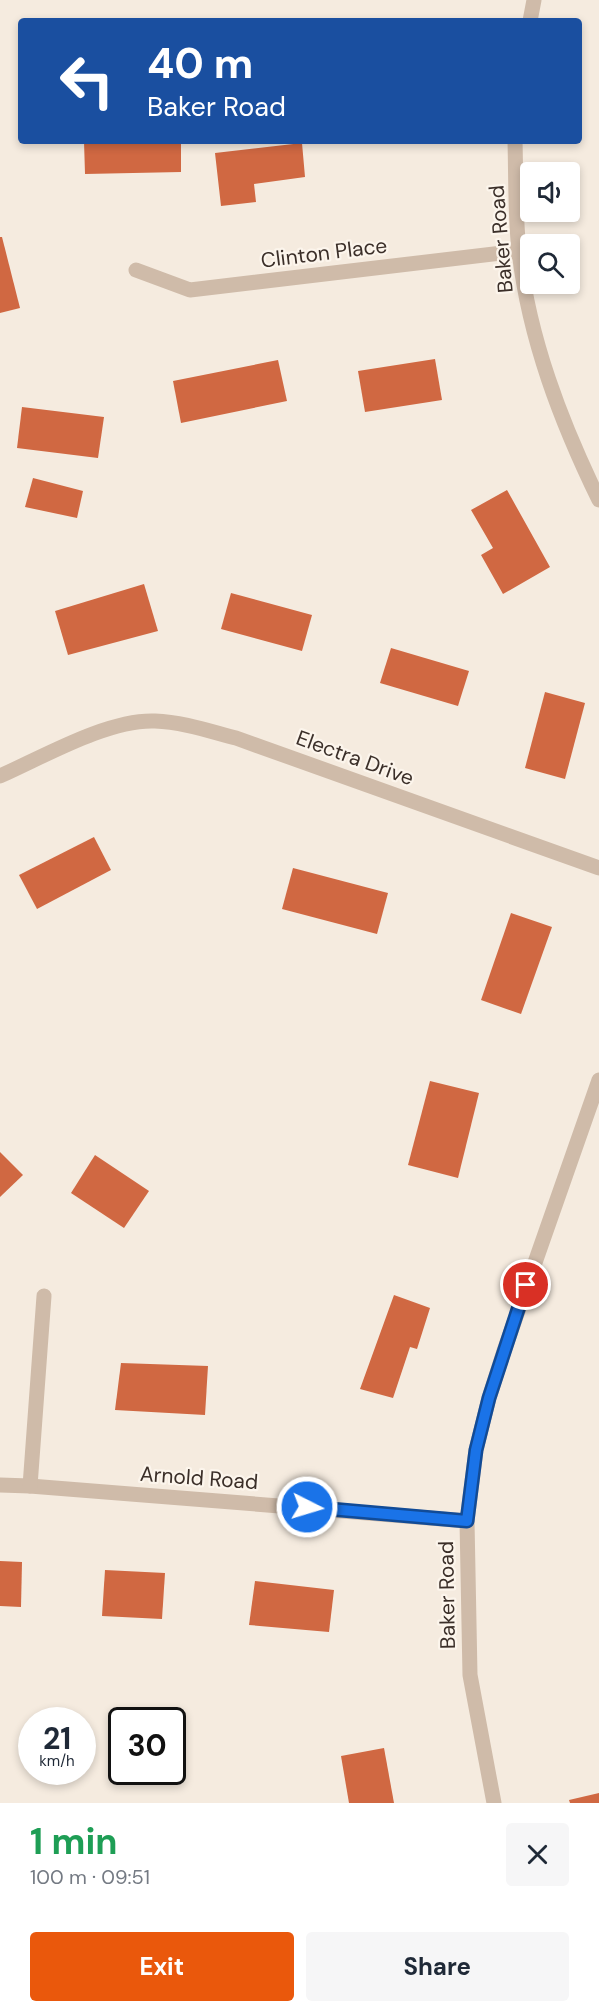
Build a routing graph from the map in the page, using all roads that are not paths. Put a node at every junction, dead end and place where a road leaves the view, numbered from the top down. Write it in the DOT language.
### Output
graph roads {
  1 [pos="534,0"];
  2 [pos="531,18"];
  3 [pos="516,144"];
  4 [pos="519,251"];
  5 [pos="136,270"];
  6 [pos="599,500"];
  7 [pos="0,776"];
  8 [pos="599,868"];
  9 [pos="599,1080"];
  10 [pos="44,1296"];
  11 [pos="0,1485"];
  12 [pos="30,1486"];
  13 [pos="467,1521"];
  14 [pos="494,1803"];
  1 -- 2 [label="street"];
  3 -- 4 [label="street, Baker Road"];
  4 -- 5 [label="street, Clinton Place"];
  4 -- 6 [label="street, Baker Road"];
  7 -- 8 [label="street, Electra Drive"];
  9 -- 13 [label="street, Baker Road"];
  10 -- 12 [label="street"];
  11 -- 12 [label="street, Arnold Road"];
  12 -- 13 [label="street, Arnold Road"];
  13 -- 14 [label="street, Baker Road"];
}
